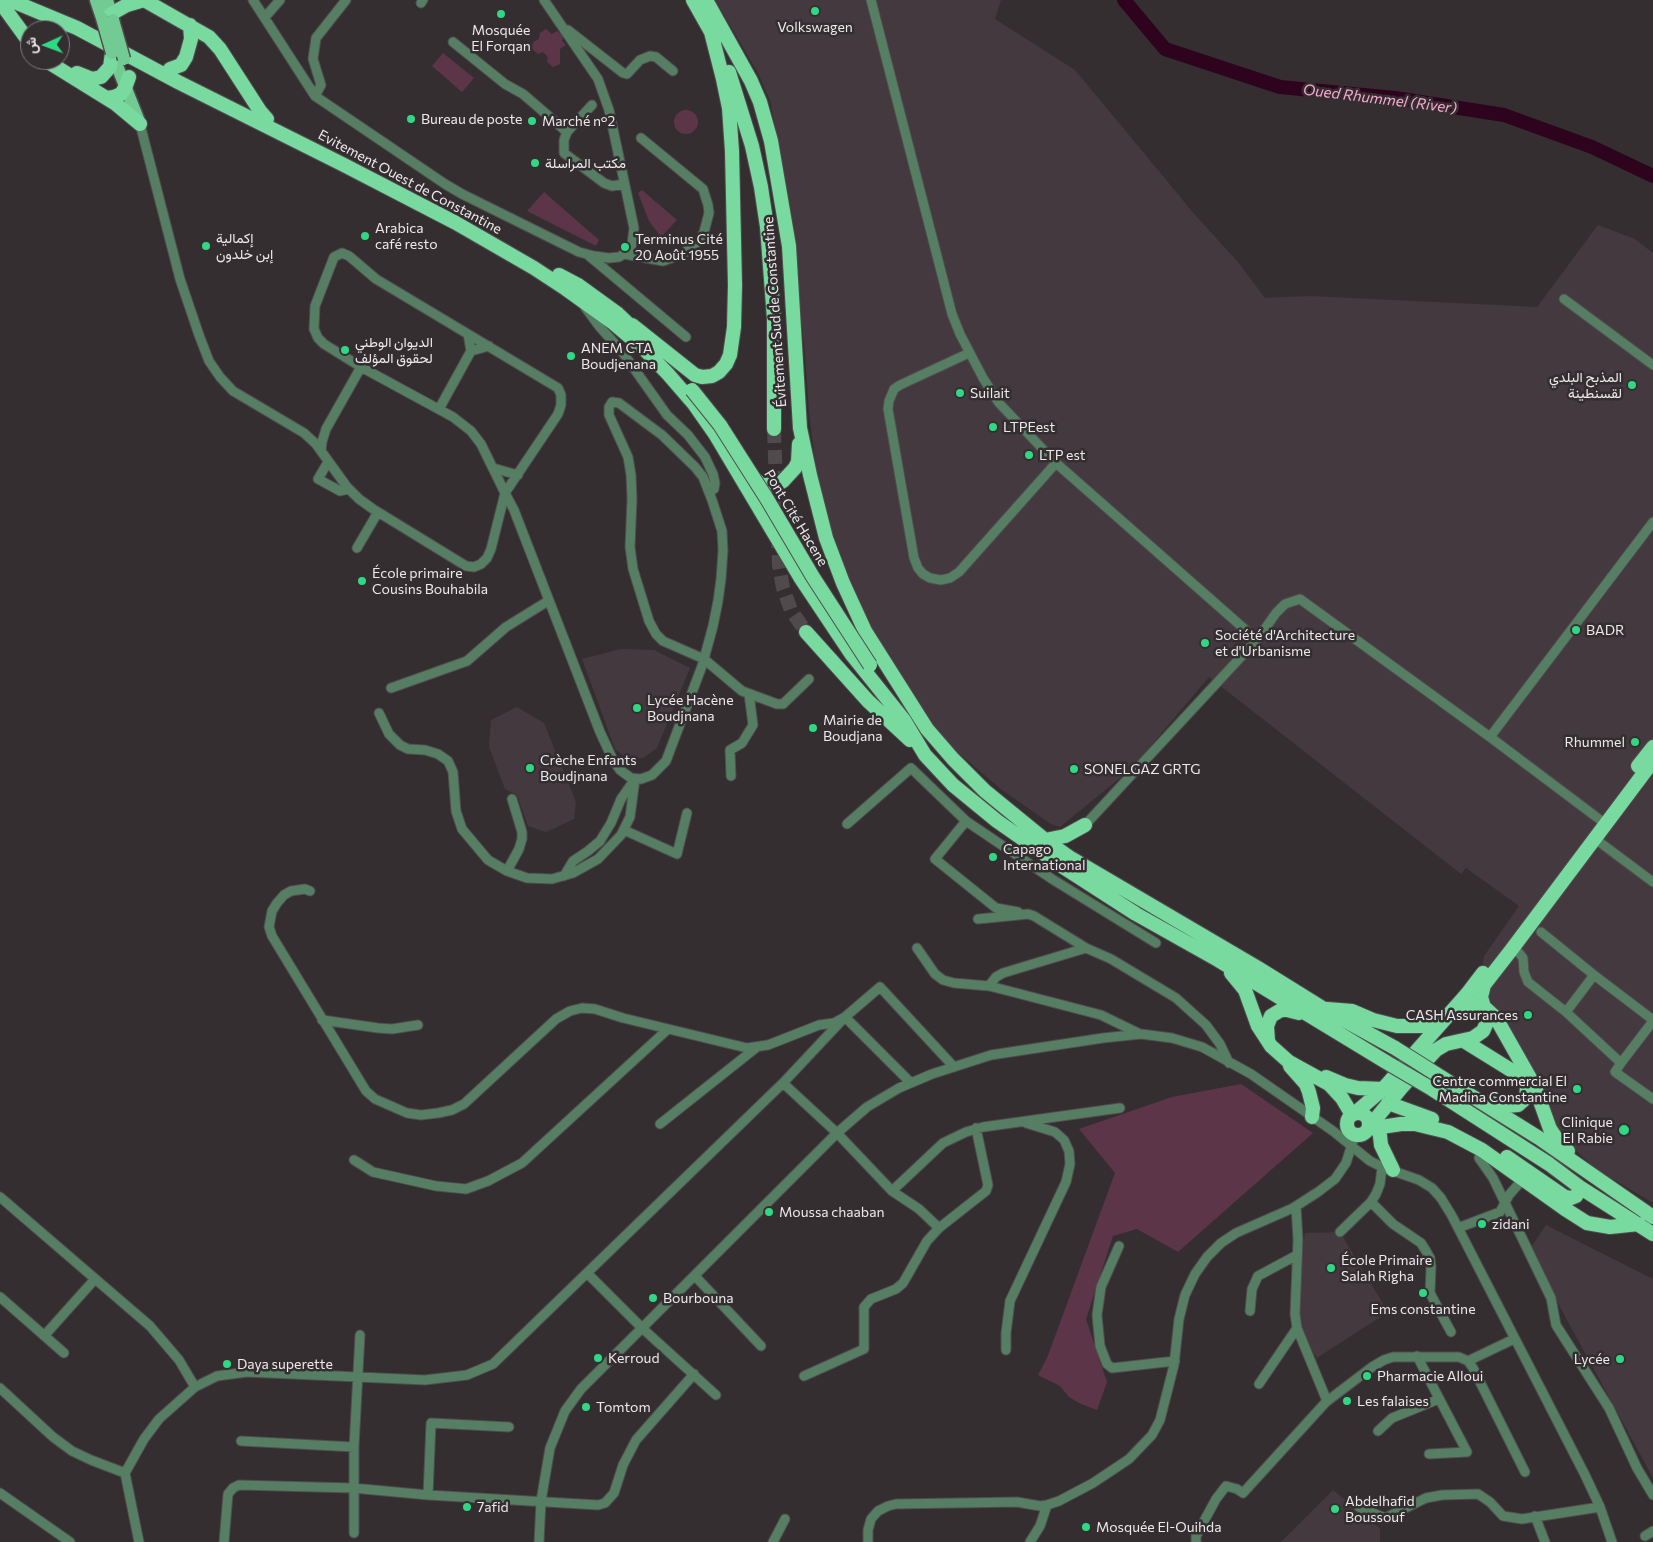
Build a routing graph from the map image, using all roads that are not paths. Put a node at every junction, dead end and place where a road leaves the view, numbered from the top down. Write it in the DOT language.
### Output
graph roads {
  1 [pos="10,0"];
  2 [pos="37,0"];
  3 [pos="96,0"];
  4 [pos="107,0"];
  5 [pos="144,0"];
  6 [pos="253,0"];
  7 [pos="280,0"];
  8 [pos="346,0"];
  9 [pos="544,0"];
  10 [pos="693,0"];
  11 [pos="706,0"];
  12 [pos="871,0"];
  13 [pos="0,2"];
  14 [pos="109,17"];
  15 [pos="265,18"];
  16 [pos="558,22"];
  17 [pos="190,25"];
  18 [pos="70,27"];
  19 [pos="77,28"];
  20 [pos="20,29"];
  21 [pos="711,32"];
  22 [pos="453,42"];
  23 [pos="118,56"];
  24 [pos="70,69"];
  25 [pos="170,69"];
  26 [pos="61,70"];
  27 [pos="673,71"];
  28 [pos="127,83"];
  29 [pos="315,96"];
  30 [pos="106,98"];
  31 [pos="592,105"];
  32 [pos="267,119"];
  33 [pos="140,124"];
  34 [pos="567,132"];
  35 [pos="641,138"];
  36 [pos="624,184"];
  37 [pos="587,254"];
  38 [pos="624,254"];
  39 [pos="580,298"];
  40 [pos="1564,299"];
  41 [pos="618,314"];
  42 [pos="468,334"];
  43 [pos="686,337"];
  44 [pos="489,346"];
  45 [pos="471,351"];
  46 [pos="969,353"];
  47 [pos="1653,365"];
  48 [pos="361,367"];
  49 [pos="692,390"];
  50 [pos="439,409"];
  51 [pos="800,428"];
  52 [pos="326,429"];
  53 [pos="774,429"];
  54 [pos="304,434"];
  55 [pos="321,451"];
  56 [pos="328,462"];
  57 [pos="1056,463"];
  58 [pos="493,468"];
  59 [pos="736,470"];
  60 [pos="518,475"];
  61 [pos="349,489"];
  62 [pos="709,492"];
  63 [pos="505,493"];
  64 [pos="378,512"];
  65 [pos="1653,522"];
  66 [pos="357,548"];
  67 [pos="548,601"];
  68 [pos="806,632"];
  69 [pos="1256,640"];
  70 [pos="704,659"];
  71 [pos="866,666"];
  72 [pos="809,678"];
  73 [pos="391,688"];
  74 [pos="749,694"];
  75 [pos="379,713"];
  76 [pos="927,729"];
  77 [pos="1490,736"];
  78 [pos="1653,747"];
  79 [pos="925,755"];
  80 [pos="1653,761"];
  81 [pos="731,776"];
  82 [pos="635,779"];
  83 [pos="512,799"];
  84 [pos="687,813"];
  85 [pos="1599,819"];
  86 [pos="966,821"];
  87 [pos="848,824"];
  88 [pos="1084,825"];
  89 [pos="624,830"];
  90 [pos="1018,836"];
  91 [pos="1594,838"];
  92 [pos="1044,840"];
  93 [pos="1008,851"];
  94 [pos="1070,857"];
  95 [pos="507,870"];
  96 [pos="564,876"];
  97 [pos="1653,882"];
  98 [pos="310,891"];
  99 [pos="1028,914"];
  100 [pos="978,919"];
  101 [pos="1542,932"];
  102 [pos="1156,943"];
  103 [pos="917,948"];
  104 [pos="1086,948"];
  105 [pos="1512,949"];
  106 [pos="1218,960"];
  107 [pos="1594,975"];
  108 [pos="989,986"];
  109 [pos="1484,1007"];
  110 [pos="1455,1008"];
  111 [pos="1566,1012"];
  112 [pos="1319,1013"];
  113 [pos="845,1017"];
  114 [pos="322,1020"];
  115 [pos="1653,1021"];
  116 [pos="1441,1023"];
  117 [pos="418,1025"];
  118 [pos="668,1029"];
  119 [pos="1141,1034"];
  120 [pos="1464,1041"];
  121 [pos="1268,1042"];
  122 [pos="757,1047"];
  123 [pos="1285,1059"];
  124 [pos="1229,1063"];
  125 [pos="1621,1063"];
  126 [pos="954,1067"];
  127 [pos="1313,1074"];
  128 [pos="783,1083"];
  129 [pos="911,1083"];
  130 [pos="1383,1089"];
  131 [pos="1476,1099"];
  132 [pos="1653,1099"];
  133 [pos="1388,1103"];
  134 [pos="1120,1108"];
  135 [pos="1353,1114"];
  136 [pos="1312,1117"];
  137 [pos="1021,1121"];
  138 [pos="660,1124"];
  139 [pos="976,1128"];
  140 [pos="1372,1128"];
  141 [pos="837,1133"];
  142 [pos="1353,1141"];
  143 [pos="1479,1158"];
  144 [pos="354,1160"];
  145 [pos="1580,1167"];
  146 [pos="1387,1169"];
  147 [pos="1523,1180"];
  148 [pos="1581,1188"];
  149 [pos="892,1191"];
  150 [pos="0,1197"];
  151 [pos="1371,1202"];
  152 [pos="1505,1203"];
  153 [pos="1296,1206"];
  154 [pos="1653,1217"];
  155 [pos="1639,1224"];
  156 [pos="939,1228"];
  157 [pos="1458,1228"];
  158 [pos="1340,1232"];
  159 [pos="1653,1234"];
  160 [pos="1119,1246"];
  161 [pos="1297,1255"];
  162 [pos="588,1274"];
  163 [pos="695,1276"];
  164 [pos="95,1279"];
  165 [pos="0,1297"];
  166 [pos="1250,1311"];
  167 [pos="642,1328"];
  168 [pos="1297,1328"];
  169 [pos="1451,1332"];
  170 [pos="360,1335"];
  171 [pos="44,1336"];
  172 [pos="1514,1339"];
  173 [pos="761,1346"];
  174 [pos="1006,1350"];
  175 [pos="64,1353"];
  176 [pos="1417,1356"];
  177 [pos="1175,1361"];
  178 [pos="1468,1361"];
  179 [pos="694,1374"];
  180 [pos="358,1376"];
  181 [pos="804,1376"];
  182 [pos="1259,1384"];
  183 [pos="195,1387"];
  184 [pos="0,1388"];
  185 [pos="716,1395"];
  186 [pos="1439,1399"];
  187 [pos="1327,1401"];
  188 [pos="509,1427"];
  189 [pos="1378,1431"];
  190 [pos="241,1442"];
  191 [pos="354,1447"];
  192 [pos="1429,1454"];
  193 [pos="1525,1472"];
  194 [pos="125,1473"];
  195 [pos="353,1488"];
  196 [pos="0,1493"];
  197 [pos="428,1495"];
  198 [pos="1653,1495"];
  199 [pos="541,1501"];
  200 [pos="1047,1505"];
  201 [pos="1359,1507"];
  202 [pos="1600,1507"];
  203 [pos="1535,1516"];
  204 [pos="785,1519"];
  205 [pos="354,1533"];
  206 [pos="70,1542"];
  207 [pos="139,1542"];
  208 [pos="224,1542"];
  209 [pos="539,1542"];
  210 [pos="773,1542"];
  211 [pos="868,1542"];
  212 [pos="1030,1542"];
  213 [pos="1196,1542"];
  214 [pos="1545,1542"];
  215 [pos="1612,1542"];
  1 -- 19 [label="highway, Evitement Ouest de Constantine"];
  2 -- 25 [label="highway, Evitement Ouest de Constantine"];
  3 -- 14 [label="main road"];
  4 -- 14 [label="main road"];
  5 -- 14 [label="highway"];
  5 -- 17 [label="highway"];
  6 -- 15 [label="street"];
  7 -- 15 [label="street"];
  8 -- 29 [label="street"];
  9 -- 16 [label="street"];
  10 -- 21 [label="highway, Évitement Sud de Constantine"];
  11 -- 51 [label="highway, Évitement Sud de Constantine"];
  12 -- 46 [label="street"];
  13 -- 20 [label="highway"];
  14 -- 23 [label="main road, bridge"];
  15 -- 29 [label="street"];
  16 -- 27 [label="street"];
  16 -- 36 [label="street"];
  17 -- 25 [label="highway"];
  17 -- 32 [label="highway"];
  18 -- 19 [label="highway"];
  19 -- 39 [label="highway, Evitement Ouest de Constantine"];
  21 -- 41 [label="highway"];
  21 -- 53 [label="highway, Évitement Sud de Constantine"];
  22 -- 34 [label="street"];
  23 -- 24 [label="highway"];
  23 -- 28 [label="main road"];
  25 -- 32 [label="highway, Evitement Ouest de Constantine"];
  26 -- 30 [label="highway"];
  28 -- 30 [label="highway"];
  28 -- 33 [label="main road"];
  29 -- 37 [label="street"];
  30 -- 33 [label="highway"];
  31 -- 34 [label="street"];
  32 -- 41 [label="highway, Evitement Ouest de Constantine"];
  33 -- 54 [label="street"];
  34 -- 36 [label="street"];
  35 -- 38 [label="street"];
  36 -- 38 [label="street"];
  37 -- 38 [label="street"];
  37 -- 43 [label="street"];
  39 -- 59 [label="highway, Evitement Ouest de Constantine"];
  39 -- 62 [label="street"];
  40 -- 47 [label="street"];
  41 -- 49 [label="highway, Evitement Ouest de Constantine"];
  42 -- 44 [label="street"];
  42 -- 45 [label="street"];
  42 -- 48 [label="street"];
  44 -- 45 [label="street"];
  44 -- 60 [label="street"];
  45 -- 50 [label="street"];
  46 -- 57 [label="street"];
  46 -- 57 [label="street"];
  48 -- 50 [label="street"];
  48 -- 52 [label="street"];
  49 -- 71 [label="highway, Pont Cité Hacene, bridge"];
  50 -- 58 [label="street"];
  51 -- 59 [label="highway"];
  51 -- 76 [label="highway"];
  52 -- 54 [label="street"];
  52 -- 55 [label="street"];
  54 -- 55 [label="street"];
  55 -- 56 [label="street"];
  56 -- 61 [label="street"];
  56 -- 61 [label="street"];
  57 -- 69 [label="street"];
  58 -- 60 [label="street"];
  58 -- 63 [label="street"];
  59 -- 71 [label="highway, Pont Cité Hacene"];
  60 -- 63 [label="street"];
  61 -- 64 [label="street"];
  62 -- 70 [label="street"];
  62 -- 70 [label="street"];
  63 -- 64 [label="street"];
  63 -- 67 [label="street"];
  64 -- 66 [label="street"];
  65 -- 77 [label="street"];
  67 -- 73 [label="street"];
  67 -- 82 [label="street"];
  68 -- 79 [label="highway"];
  69 -- 77 [label="street"];
  69 -- 88 [label="street"];
  70 -- 74 [label="street"];
  70 -- 82 [label="street"];
  71 -- 76 [label="highway"];
  71 -- 79 [label="highway"];
  72 -- 74 [label="street"];
  74 -- 81 [label="street"];
  75 -- 95 [label="street"];
  76 -- 92 [label="highway"];
  77 -- 85 [label="street"];
  78 -- 85 [label="highway"];
  79 -- 90 [label="highway"];
  80 -- 91 [label="highway"];
  82 -- 89 [label="street"];
  82 -- 96 [label="street"];
  83 -- 95 [label="street"];
  84 -- 89 [label="street"];
  85 -- 110 [label="highway"];
  86 -- 87 [label="street"];
  86 -- 93 [label="street"];
  86 -- 99 [label="street"];
  88 -- 92 [label="highway"];
  88 -- 94 [label="highway"];
  89 -- 96 [label="street"];
  90 -- 93 [label="street"];
  90 -- 106 [label="highway"];
  91 -- 97 [label="street"];
  91 -- 105 [label="highway"];
  92 -- 94 [label="highway"];
  93 -- 102 [label="street"];
  94 -- 112 [label="highway"];
  95 -- 96 [label="street"];
  98 -- 114 [label="street"];
  99 -- 100 [label="street"];
  99 -- 104 [label="street"];
  101 -- 107 [label="street"];
  103 -- 108 [label="street"];
  104 -- 108 [label="street"];
  104 -- 124 [label="street"];
  105 -- 109 [label="highway"];
  105 -- 111 [label="street"];
  106 -- 112 [label="highway"];
  106 -- 121 [label="highway"];
  107 -- 111 [label="street"];
  107 -- 115 [label="street"];
  108 -- 119 [label="street"];
  109 -- 110 [label="highway"];
  109 -- 120 [label="highway"];
  109 -- 145 [label="highway"];
  110 -- 116 [label="highway"];
  111 -- 125 [label="street"];
  112 -- 116 [label="highway"];
  112 -- 121 [label="highway"];
  112 -- 131 [label="highway, bridge"];
  112 -- 148 [label="highway, bridge"];
  113 -- 122 [label="street"];
  113 -- 126 [label="street"];
  113 -- 128 [label="street"];
  113 -- 129 [label="street"];
  114 -- 117 [label="street"];
  114 -- 118 [label="street"];
  115 -- 125 [label="street"];
  116 -- 130 [label="highway"];
  118 -- 122 [label="street"];
  118 -- 144 [label="street"];
  119 -- 124 [label="street"];
  119 -- 126 [label="street"];
  120 -- 131 [label="highway"];
  120 -- 133 [label="highway"];
  121 -- 123 [label="highway"];
  122 -- 138 [label="street"];
  123 -- 127 [label="highway"];
  123 -- 136 [label="highway"];
  124 -- 136 [label="street"];
  125 -- 132 [label="street"];
  126 -- 129 [label="street"];
  127 -- 130 [label="highway"];
  127 -- 135 [label="highway"];
  128 -- 141 [label="street"];
  128 -- 162 [label="street"];
  129 -- 141 [label="street"];
  130 -- 135 [label="highway"];
  131 -- 145 [label="highway"];
  133 -- 140 [label="highway"];
  133 -- 148 [label="highway"];
  134 -- 137 [label="street"];
  135 -- 140 [label="highway"];
  135 -- 142 [label="highway"];
  136 -- 142 [label="street"];
  137 -- 139 [label="street"];
  137 -- 174 [label="street"];
  139 -- 149 [label="street"];
  139 -- 156 [label="street"];
  140 -- 142 [label="highway"];
  140 -- 146 [label="highway"];
  140 -- 147 [label="highway"];
  141 -- 149 [label="street"];
  141 -- 163 [label="street"];
  142 -- 146 [label="street"];
  142 -- 153 [label="street"];
  143 -- 152 [label="street"];
  145 -- 154 [label="highway"];
  146 -- 151 [label="street"];
  146 -- 157 [label="street"];
  147 -- 152 [label="street"];
  147 -- 155 [label="highway"];
  148 -- 155 [label="highway"];
  149 -- 156 [label="street"];
  150 -- 164 [label="street"];
  151 -- 158 [label="street"];
  151 -- 169 [label="street"];
  152 -- 157 [label="street"];
  152 -- 198 [label="street"];
  153 -- 161 [label="street"];
  153 -- 177 [label="street"];
  155 -- 159 [label="highway"];
  156 -- 181 [label="street"];
  157 -- 172 [label="street"];
  160 -- 177 [label="street"];
  161 -- 166 [label="street"];
  161 -- 168 [label="street"];
  162 -- 167 [label="street"];
  162 -- 180 [label="street"];
  163 -- 167 [label="street"];
  163 -- 173 [label="street"];
  164 -- 171 [label="street"];
  164 -- 183 [label="street"];
  165 -- 171 [label="street"];
  167 -- 179 [label="street"];
  167 -- 199 [label="street"];
  168 -- 182 [label="street"];
  168 -- 187 [label="street"];
  170 -- 180 [label="street"];
  171 -- 175 [label="street"];
  172 -- 178 [label="street"];
  172 -- 202 [label="street"];
  176 -- 178 [label="street"];
  176 -- 186 [label="street"];
  176 -- 187 [label="street"];
  177 -- 200 [label="street"];
  178 -- 193 [label="street"];
  179 -- 185 [label="street"];
  179 -- 199 [label="street"];
  180 -- 183 [label="street"];
  180 -- 191 [label="street"];
  183 -- 194 [label="street"];
  184 -- 194 [label="street"];
  186 -- 189 [label="street"];
  186 -- 192 [label="street"];
  187 -- 213 [label="street"];
  188 -- 197 [label="street"];
  190 -- 191 [label="street"];
  191 -- 195 [label="street"];
  194 -- 207 [label="street"];
  195 -- 197 [label="street"];
  195 -- 205 [label="street"];
  195 -- 208 [label="street"];
  196 -- 206 [label="street"];
  197 -- 199 [label="street"];
  199 -- 209 [label="street"];
  200 -- 211 [label="street"];
  200 -- 212 [label="street"];
  201 -- 203 [label="street"];
  202 -- 203 [label="street"];
  202 -- 215 [label="street"];
  203 -- 214 [label="street"];
  204 -- 210 [label="street"];
}
